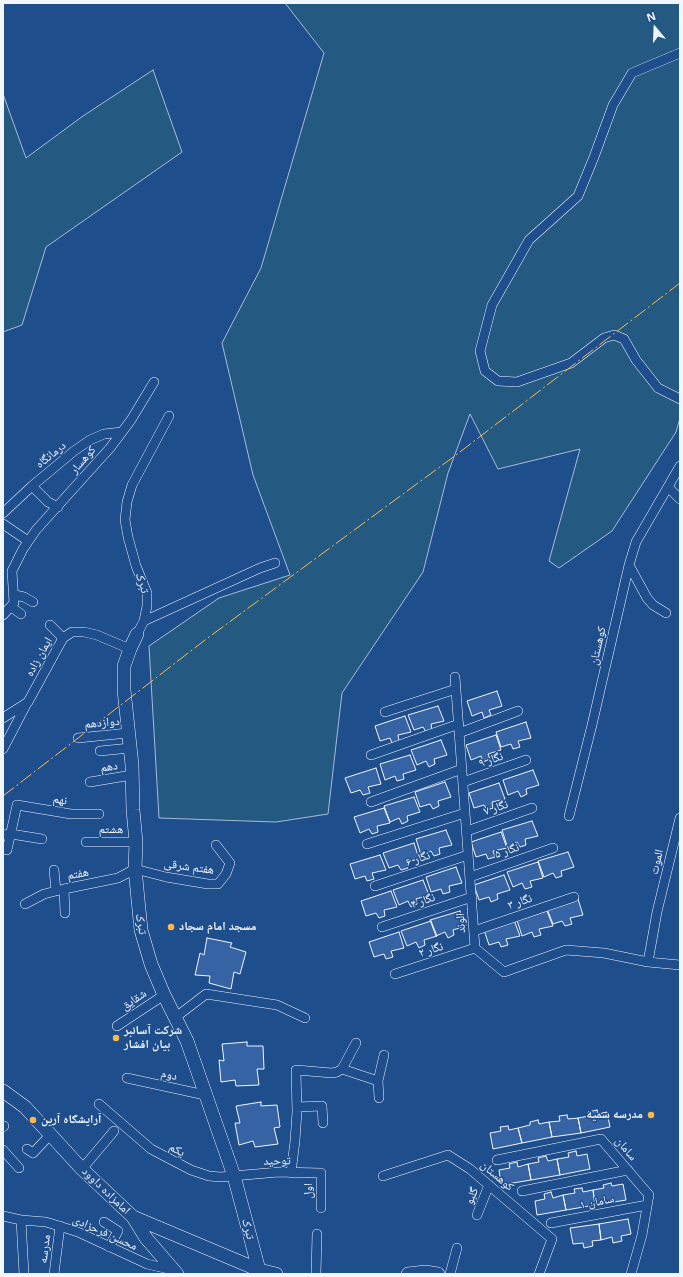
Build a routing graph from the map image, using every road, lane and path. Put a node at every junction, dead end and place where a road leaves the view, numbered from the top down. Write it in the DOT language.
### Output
graph roads {
  1 [pos="680,53"];
  2 [pos="154,382"];
  3 [pos="680,399"];
  4 [pos="169,416"];
  5 [pos="122,432"];
  6 [pos="680,466"];
  7 [pos="32,486"];
  8 [pos="669,488"];
  9 [pos="680,499"];
  10 [pos="58,506"];
  11 [pos="3,513"];
  12 [pos="3,524"];
  13 [pos="25,545"];
  14 [pos="275,563"];
  15 [pos="629,565"];
  16 [pos="14,595"];
  17 [pos="33,602"];
  18 [pos="11,607"];
  19 [pos="666,613"];
  20 [pos="21,614"];
  21 [pos="3,615"];
  22 [pos="144,621"];
  23 [pos="50,625"];
  24 [pos="137,634"];
  25 [pos="63,638"];
  26 [pos="130,649"];
  27 [pos="455,677"];
  28 [pos="456,689"];
  29 [pos="28,702"];
  30 [pos="518,711"];
  31 [pos="385,712"];
  32 [pos="3,718"];
  33 [pos="459,729"];
  34 [pos="128,733"];
  35 [pos="78,738"];
  36 [pos="130,748"];
  37 [pos="3,749"];
  38 [pos="100,751"];
  39 [pos="371,755"];
  40 [pos="526,760"];
  41 [pos="462,769"];
  42 [pos="132,775"];
  43 [pos="90,782"];
  44 [pos="463,782"];
  45 [pos="370,802"];
  46 [pos="532,808"];
  47 [pos="465,813"];
  48 [pos="99,814"];
  49 [pos="569,816"];
  50 [pos="680,818"];
  51 [pos="466,831"];
  52 [pos="7,835"];
  53 [pos="42,839"];
  54 [pos="86,842"];
  55 [pos="136,842"];
  56 [pos="367,844"];
  57 [pos="216,845"];
  58 [pos="552,848"];
  59 [pos="5,849"];
  60 [pos="468,855"];
  61 [pos="135,868"];
  62 [pos="54,870"];
  63 [pos="470,877"];
  64 [pos="375,886"];
  65 [pos="60,890"];
  66 [pos="472,897"];
  67 [pos="574,897"];
  68 [pos="25,904"];
  69 [pos="65,913"];
  70 [pos="382,927"];
  71 [pos="474,930"];
  72 [pos="475,948"];
  73 [pos="648,962"];
  74 [pos="680,965"];
  75 [pos="395,974"];
  76 [pos="164,995"];
  77 [pos="176,1017"];
  78 [pos="305,1018"];
  79 [pos="117,1026"];
  80 [pos="356,1042"];
  81 [pos="384,1055"];
  82 [pos="342,1069"];
  83 [pos="127,1078"];
  84 [pos="378,1081"];
  85 [pos="4,1093"];
  86 [pos="205,1095"];
  87 [pos="379,1098"];
  88 [pos="99,1104"];
  89 [pos="297,1107"];
  90 [pos="323,1123"];
  91 [pos="116,1126"];
  92 [pos="51,1134"];
  93 [pos="27,1149"];
  94 [pos="3,1150"];
  95 [pos="497,1160"];
  96 [pos="19,1168"];
  97 [pos="82,1169"];
  98 [pos="628,1170"];
  99 [pos="291,1173"];
  100 [pos="321,1173"];
  101 [pos="234,1176"];
  102 [pos="383,1176"];
  103 [pos="489,1185"];
  104 [pos="522,1191"];
  105 [pos="647,1205"];
  106 [pos="321,1208"];
  107 [pos="477,1215"];
  108 [pos="3,1216"];
  109 [pos="133,1217"];
  110 [pos="21,1220"];
  111 [pos="104,1222"];
  112 [pos="551,1223"];
  113 [pos="60,1226"];
  114 [pos="317,1234"];
  115 [pos="109,1247"];
  116 [pos="457,1248"];
  117 [pos="259,1270"];
  118 [pos="175,1272"];
  119 [pos="24,1274"];
  120 [pos="54,1274"];
  121 [pos="275,1274"];
  122 [pos="316,1274"];
  123 [pos="408,1274"];
  124 [pos="438,1274"];
  125 [pos="450,1274"];
  126 [pos="539,1274"];
  127 [pos="631,1274"];
  1 -- 3 [label="street"];
  2 -- 5 [label="street, کوهسار"];
  4 -- 22 [label="street, تبرک"];
  5 -- 7 [label="street, درمانگاه"];
  5 -- 10 [label="street, کوهسار"];
  6 -- 8 [label="street, کوهستان"];
  7 -- 10 [label="street"];
  7 -- 11 [label="street, درمانگاه"];
  8 -- 9 [label="street"];
  8 -- 15 [label="street, کوهستان"];
  10 -- 13 [label="street, کوهسار"];
  12 -- 13 [label="street"];
  13 -- 16 [label="street, کوهسار"];
  14 -- 22 [label="street"];
  15 -- 19 [label="street"];
  15 -- 49 [label="street, کوهستان"];
  16 -- 17 [label="street"];
  16 -- 18 [label="street, کوهسار"];
  18 -- 20 [label="street"];
  18 -- 21 [label="street"];
  22 -- 24 [label="street, تبرک"];
  23 -- 25 [label="street"];
  24 -- 26 [label="street, تبرک"];
  25 -- 26 [label="street, ایمان زاده"];
  25 -- 29 [label="street, ایمان زاده"];
  26 -- 34 [label="street, تبرک"];
  27 -- 28 [label="street, الوند"];
  28 -- 31 [label="street"];
  28 -- 33 [label="street, الوند"];
  29 -- 32 [label="street, ایمان زاده"];
  29 -- 37 [label="street"];
  30 -- 33 [label="street"];
  33 -- 39 [label="street"];
  33 -- 41 [label="street, الوند"];
  34 -- 35 [label="street, دوازدهم"];
  34 -- 36 [label="street, تبرک"];
  36 -- 38 [label="street"];
  36 -- 42 [label="street, تبرک"];
  40 -- 44 [label="street, نگار ۹"];
  41 -- 44 [label="street, الوند"];
  41 -- 45 [label="street"];
  42 -- 43 [label="street, دهم"];
  42 -- 55 [label="street, تبرک"];
  44 -- 47 [label="street, الوند"];
  46 -- 51 [label="street, نگار ۷"];
  47 -- 51 [label="street, الوند"];
  47 -- 56 [label="street"];
  48 -- 52 [label="street, نهم"];
  50 -- 73 [label="street, الموت"];
  51 -- 60 [label="street, الوند"];
  52 -- 53 [label="street"];
  52 -- 59 [label="street"];
  54 -- 55 [label="street, هشتم"];
  55 -- 61 [label="street, تبرک"];
  57 -- 61 [label="street, هفتم شرقی"];
  58 -- 63 [label="street, نگار ۵"];
  60 -- 63 [label="street, الوند"];
  60 -- 64 [label="street, نگار ۶"];
  61 -- 65 [label="street, هفتم"];
  61 -- 76 [label="street, تبرک"];
  62 -- 65 [label="street"];
  63 -- 66 [label="street, الوند"];
  65 -- 68 [label="street, هفتم"];
  65 -- 69 [label="street"];
  66 -- 70 [label="street, نگار ۴"];
  66 -- 71 [label="street, الوند"];
  67 -- 71 [label="street, نگار ۳"];
  71 -- 72 [label="street, الوند"];
  72 -- 73 [label="street, الوند"];
  72 -- 75 [label="street, نگار ۲"];
  73 -- 74 [label="street, الوند"];
  76 -- 77 [label="street, تبرک"];
  76 -- 79 [label="street, شقایق"];
  77 -- 78 [label="street"];
  77 -- 86 [label="street, تبرک"];
  80 -- 82 [label="street"];
  81 -- 84 [label="street"];
  82 -- 84 [label="street"];
  82 -- 89 [label="street"];
  83 -- 86 [label="street, دوم"];
  84 -- 87 [label="street"];
  85 -- 92 [label="street, امامزاده داوود"];
  86 -- 101 [label="street, تبرک"];
  88 -- 91 [label="street, یکم"];
  89 -- 90 [label="street"];
  89 -- 99 [label="street"];
  91 -- 97 [label="street"];
  91 -- 101 [label="street, یکم"];
  92 -- 93 [label="street"];
  92 -- 97 [label="street, امامزاده داوود"];
  94 -- 96 [label="street"];
  95 -- 98 [label="street, سامان"];
  97 -- 109 [label="street, امامزاده داوود"];
  98 -- 104 [label="street"];
  98 -- 105 [label="street, سامان"];
  99 -- 100 [label="street, توحید"];
  99 -- 101 [label="street, توحید"];
  100 -- 106 [label="street, اول"];
  101 -- 117 [label="street, تبرک"];
  102 -- 103 [label="street, کوهستان"];
  103 -- 107 [label="street, گلبو"];
  103 -- 126 [label="street, کوهستان"];
  105 -- 112 [label="street, سامان ۱"];
  105 -- 127 [label="street, سامان"];
  108 -- 110 [label="street, محسن فرحزادی"];
  109 -- 117 [label="street, امامزاده داوود"];
  109 -- 118 [label="street"];
  110 -- 113 [label="street, محسن فرحزادی"];
  110 -- 119 [label="street, مدرسه"];
  111 -- 115 [label="street"];
  113 -- 115 [label="street, محسن فرحزادی"];
  113 -- 120 [label="street, مدرسه"];
  114 -- 122 [label="street"];
  115 -- 118 [label="street, محسن فرحزادی"];
  116 -- 125 [label="street"];
  117 -- 121 [label="street, امامزاده داوود"];
  123 -- 124 [label="street"];
}
